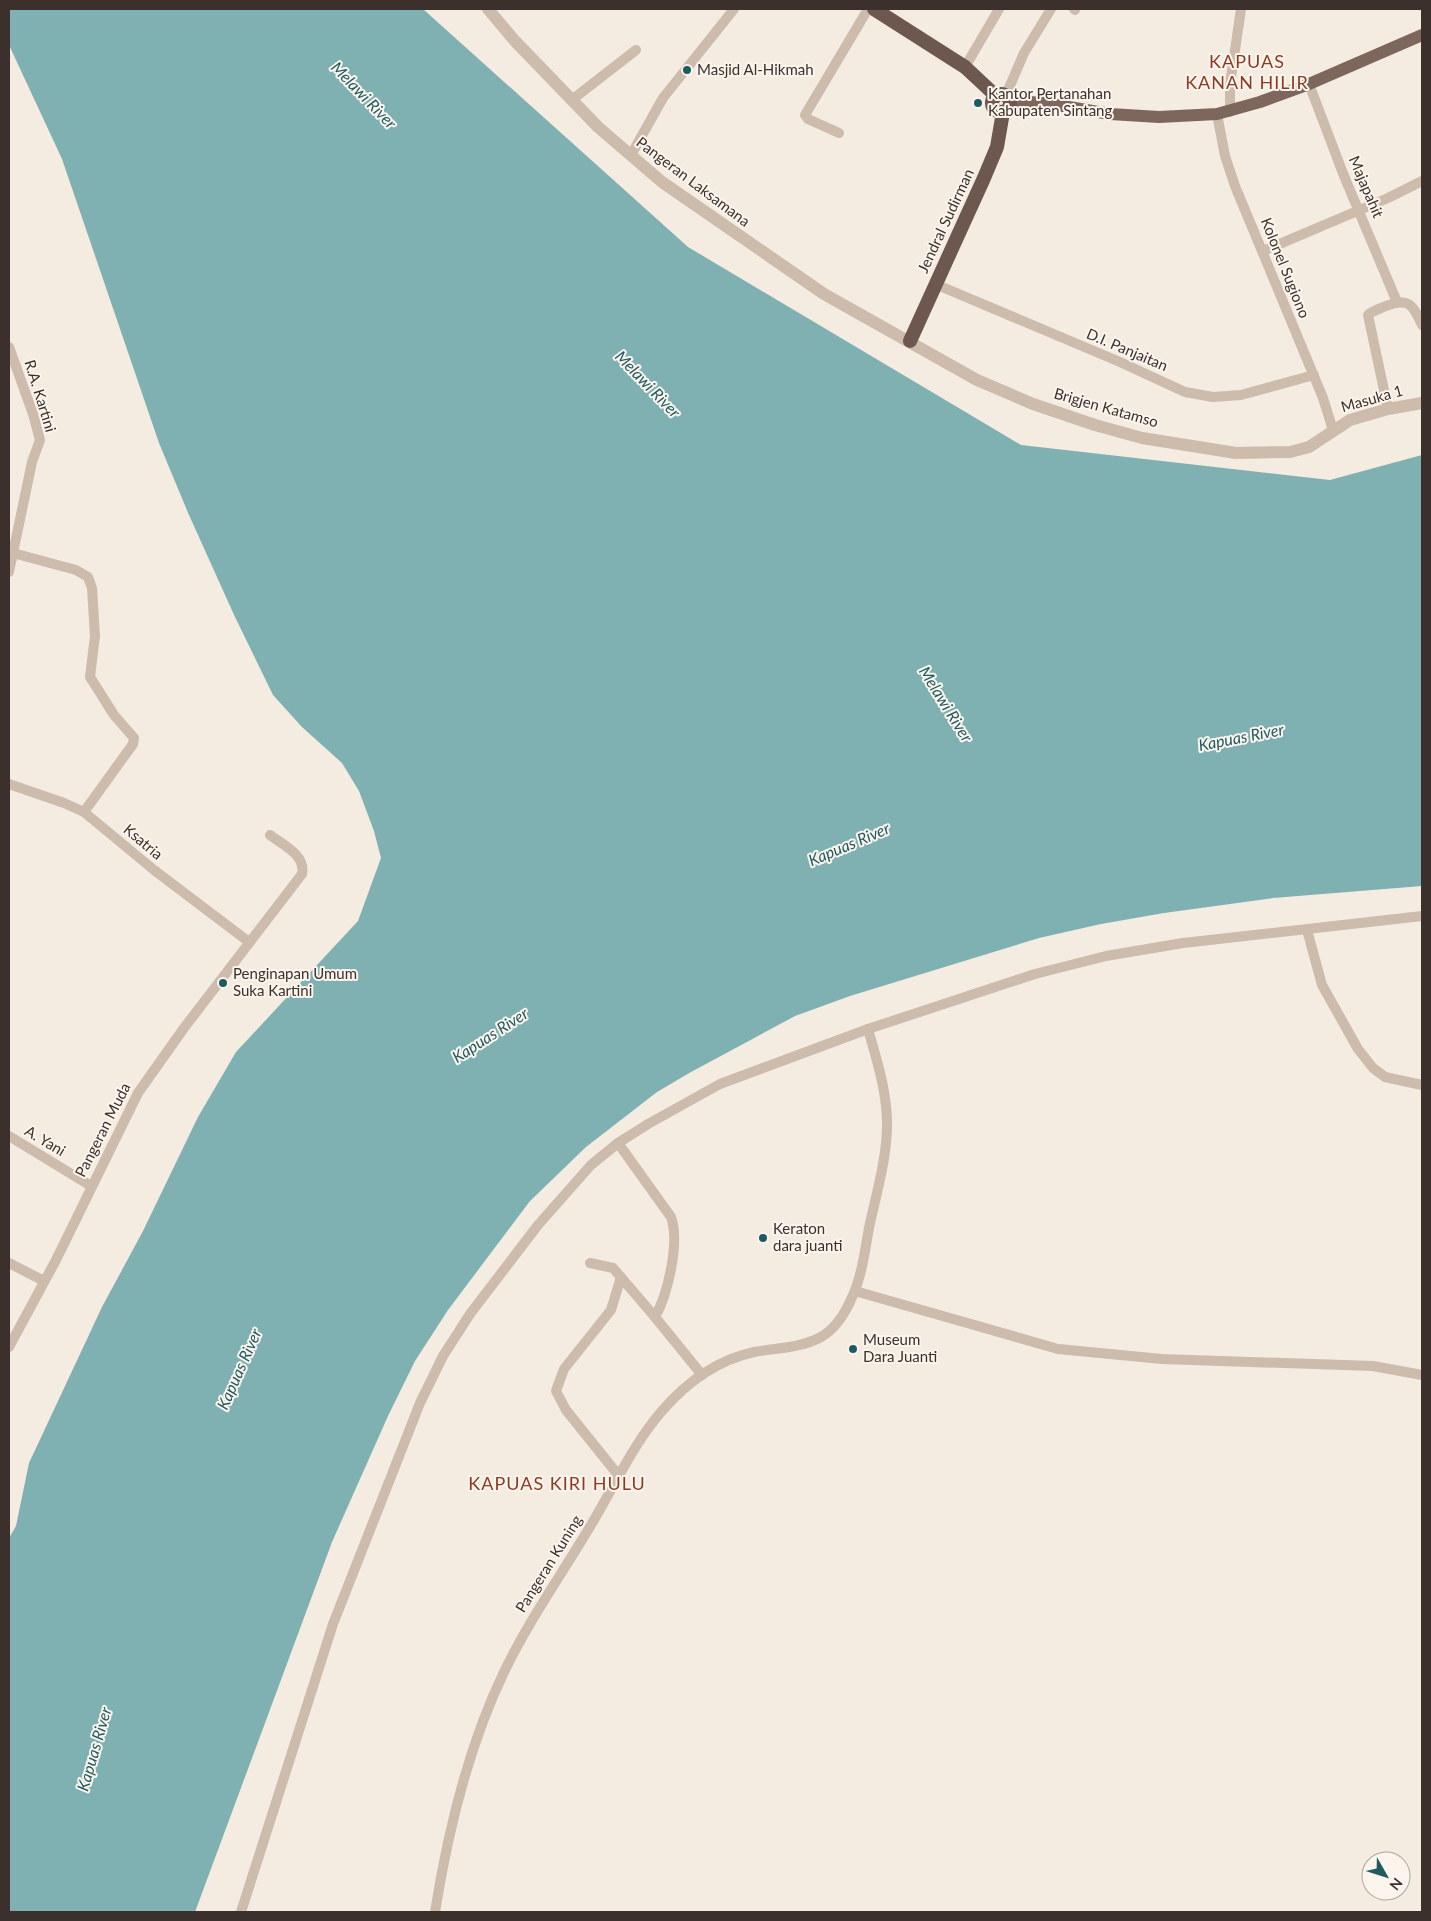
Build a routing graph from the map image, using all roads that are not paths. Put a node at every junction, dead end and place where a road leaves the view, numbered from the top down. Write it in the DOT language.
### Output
graph roads {
  1 [pos="488,9"];
  2 [pos="734,9"];
  3 [pos="868,9"];
  4 [pos="874,9"];
  5 [pos="999,9"];
  6 [pos="1051,9"];
  7 [pos="1241,9"];
  8 [pos="1422,35"];
  9 [pos="636,50"];
  10 [pos="965,66"];
  11 [pos="1309,84"];
  12 [pos="573,99"];
  13 [pos="1004,101"];
  14 [pos="1230,112"];
  15 [pos="1217,114"];
  16 [pos="839,133"];
  17 [pos="631,156"];
  18 [pos="1422,181"];
  19 [pos="1359,211"];
  20 [pos="1263,251"];
  21 [pos="935,284"];
  22 [pos="1397,302"];
  23 [pos="1422,325"];
  24 [pos="910,340"];
  25 [pos="9,347"];
  26 [pos="1314,375"];
  27 [pos="1422,403"];
  28 [pos="1388,409"];
  29 [pos="1333,430"];
  30 [pos="12,553"];
  31 [pos="9,572"];
  32 [pos="9,784"];
  33 [pos="84,812"];
  34 [pos="270,835"];
  35 [pos="1422,916"];
  36 [pos="1308,930"];
  37 [pos="249,942"];
  38 [pos="868,1029"];
  39 [pos="1422,1085"];
  40 [pos="9,1136"];
  41 [pos="618,1144"];
  42 [pos="91,1186"];
  43 [pos="9,1263"];
  44 [pos="590,1263"];
  45 [pos="621,1277"];
  46 [pos="44,1281"];
  47 [pos="855,1291"];
  48 [pos="655,1317"];
  49 [pos="9,1346"];
  50 [pos="702,1375"];
  51 [pos="1422,1375"];
  52 [pos="619,1476"];
  53 [pos="242,1912"];
  54 [pos="435,1912"];
  1 -- 12 [label="street, Pangeran Laksamana"];
  2 -- 17 [label="street"];
  3 -- 16 [label="street"];
  4 -- 10 [label="highway"];
  5 -- 10 [label="street"];
  6 -- 13 [label="street"];
  7 -- 14 [label="street"];
  8 -- 11 [label="main road"];
  9 -- 12 [label="street"];
  10 -- 13 [label="highway"];
  11 -- 14 [label="main road"];
  11 -- 19 [label="street, Majapahit"];
  12 -- 17 [label="street, Pangeran Laksamana"];
  13 -- 15 [label="main road"];
  13 -- 21 [label="highway, Jendral Sudirman"];
  14 -- 15 [label="main road"];
  15 -- 20 [label="street, Kolonel Sugiono"];
  17 -- 24 [label="street, Pangeran Laksamana"];
  18 -- 19 [label="street"];
  19 -- 20 [label="street"];
  19 -- 22 [label="street, Majapahit"];
  20 -- 26 [label="street, Kolonel Sugiono"];
  21 -- 24 [label="highway, Jendral Sudirman"];
  21 -- 26 [label="street, D.I. Panjaitan"];
  22 -- 23 [label="street"];
  22 -- 28 [label="street"];
  24 -- 29 [label="street, Brigjen Katamso"];
  25 -- 30 [label="street, R.A. Kartini"];
  26 -- 29 [label="street, Kolonel Sugiono"];
  27 -- 28 [label="street, Masuka 1"];
  28 -- 29 [label="street, Masuka 1"];
  30 -- 31 [label="street, R.A. Kartini"];
  30 -- 33 [label="street"];
  32 -- 33 [label="street, Ksatria"];
  33 -- 37 [label="street, Ksatria"];
  34 -- 37 [label="street, Pangeran Muda"];
  35 -- 36 [label="street"];
  36 -- 38 [label="street"];
  36 -- 39 [label="street"];
  37 -- 42 [label="street, Pangeran Muda"];
  38 -- 41 [label="street"];
  38 -- 47 [label="street, Pangeran Kuning"];
  40 -- 42 [label="street, A. Yani"];
  41 -- 48 [label="street"];
  41 -- 53 [label="street"];
  42 -- 46 [label="street, Pangeran Muda"];
  43 -- 46 [label="street"];
  44 -- 45 [label="street"];
  45 -- 48 [label="street"];
  45 -- 52 [label="street"];
  46 -- 49 [label="street, Pangeran Muda"];
  47 -- 50 [label="street, Pangeran Kuning"];
  47 -- 51 [label="street"];
  48 -- 50 [label="street"];
  50 -- 52 [label="street, Pangeran Kuning"];
  52 -- 54 [label="street, Pangeran Kuning"];
}
